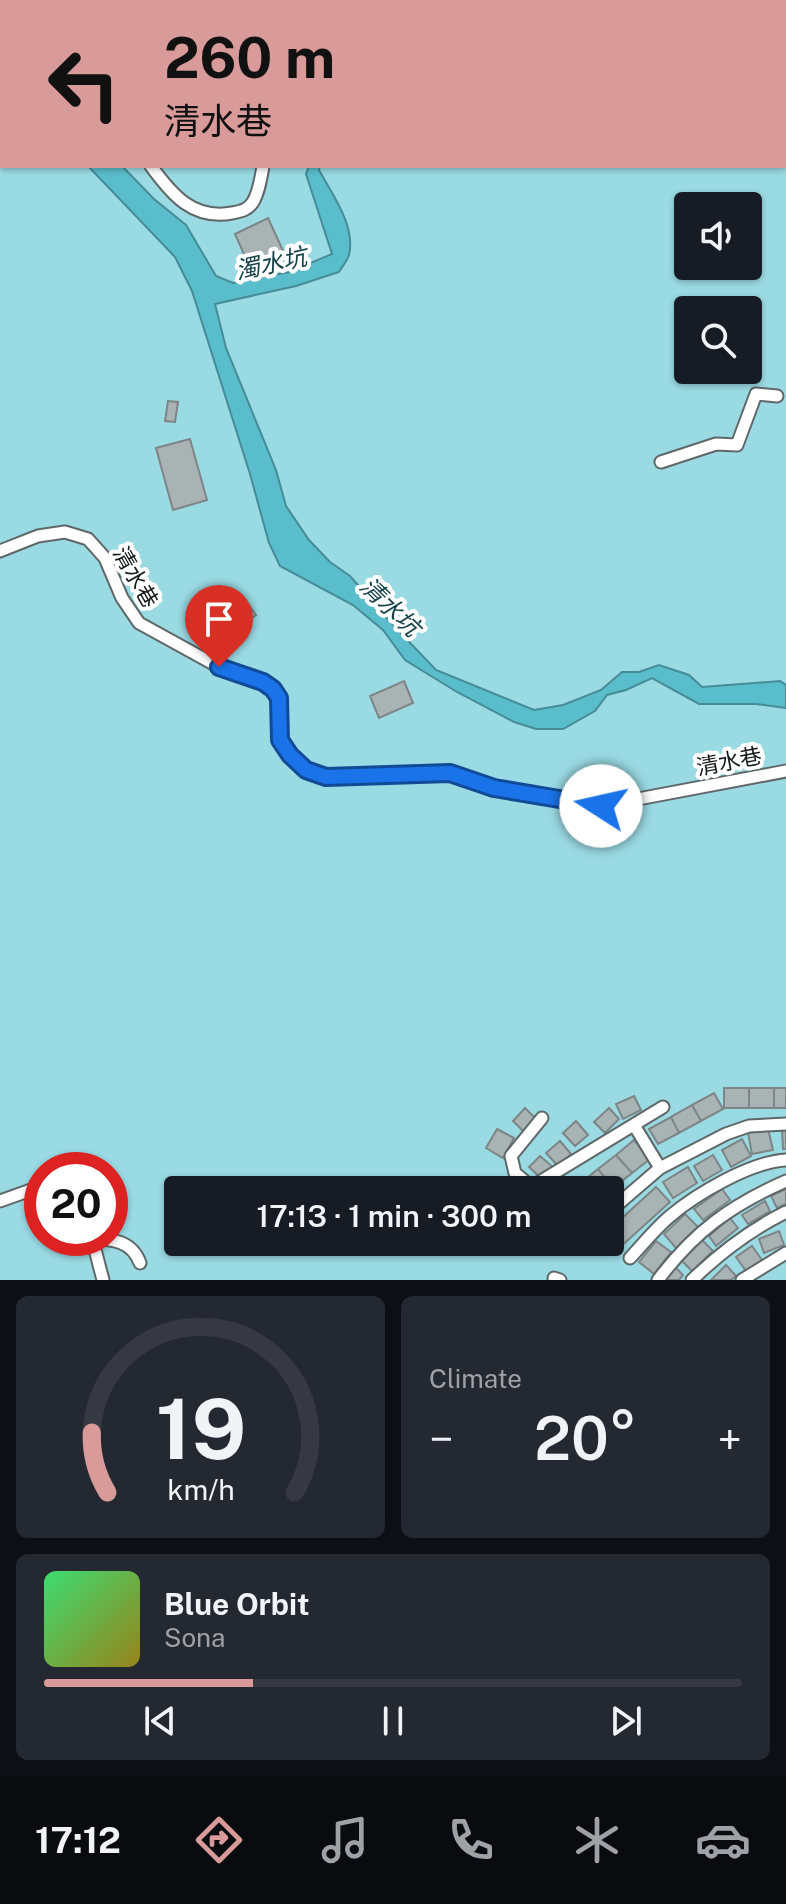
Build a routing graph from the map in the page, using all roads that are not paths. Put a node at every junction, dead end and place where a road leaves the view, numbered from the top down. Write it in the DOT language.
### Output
graph roads {
  1 [pos="152,168"];
  2 [pos="262,168"];
  3 [pos="777,396"];
  4 [pos="661,462"];
  5 [pos="0,551"];
  6 [pos="786,771"];
  7 [pos="663,1107"];
  8 [pos="542,1118"];
  9 [pos="786,1124"];
  10 [pos="634,1125"];
  11 [pos="786,1160"];
  12 [pos="660,1168"];
  13 [pos="519,1176"];
  14 [pos="553,1176"];
  15 [pos="786,1181"];
  16 [pos="24,1192"];
  17 [pos="624,1199"];
  18 [pos="0,1201"];
  19 [pos="786,1212"];
  20 [pos="128,1246"];
  21 [pos="786,1253"];
  22 [pos="97,1256"];
  23 [pos="630,1258"];
  24 [pos="140,1263"];
  25 [pos="103,1280"];
  26 [pos="658,1280"];
  27 [pos="692,1280"];
  28 [pos="742,1280"];
  1 -- 2 [label="lane"];
  3 -- 4 [label="lane"];
  5 -- 6 [label="lane, 清水巷"];
  7 -- 10 [label="lane"];
  8 -- 13 [label="lane"];
  9 -- 12 [label="lane"];
  10 -- 12 [label="lane"];
  10 -- 14 [label="lane"];
  11 -- 23 [label="lane"];
  12 -- 17 [label="lane"];
  15 -- 26 [label="lane"];
  16 -- 18 [label="lane"];
  19 -- 27 [label="lane"];
  20 -- 24 [label="lane"];
  21 -- 28 [label="lane"];
  22 -- 25 [label="lane"];
}
